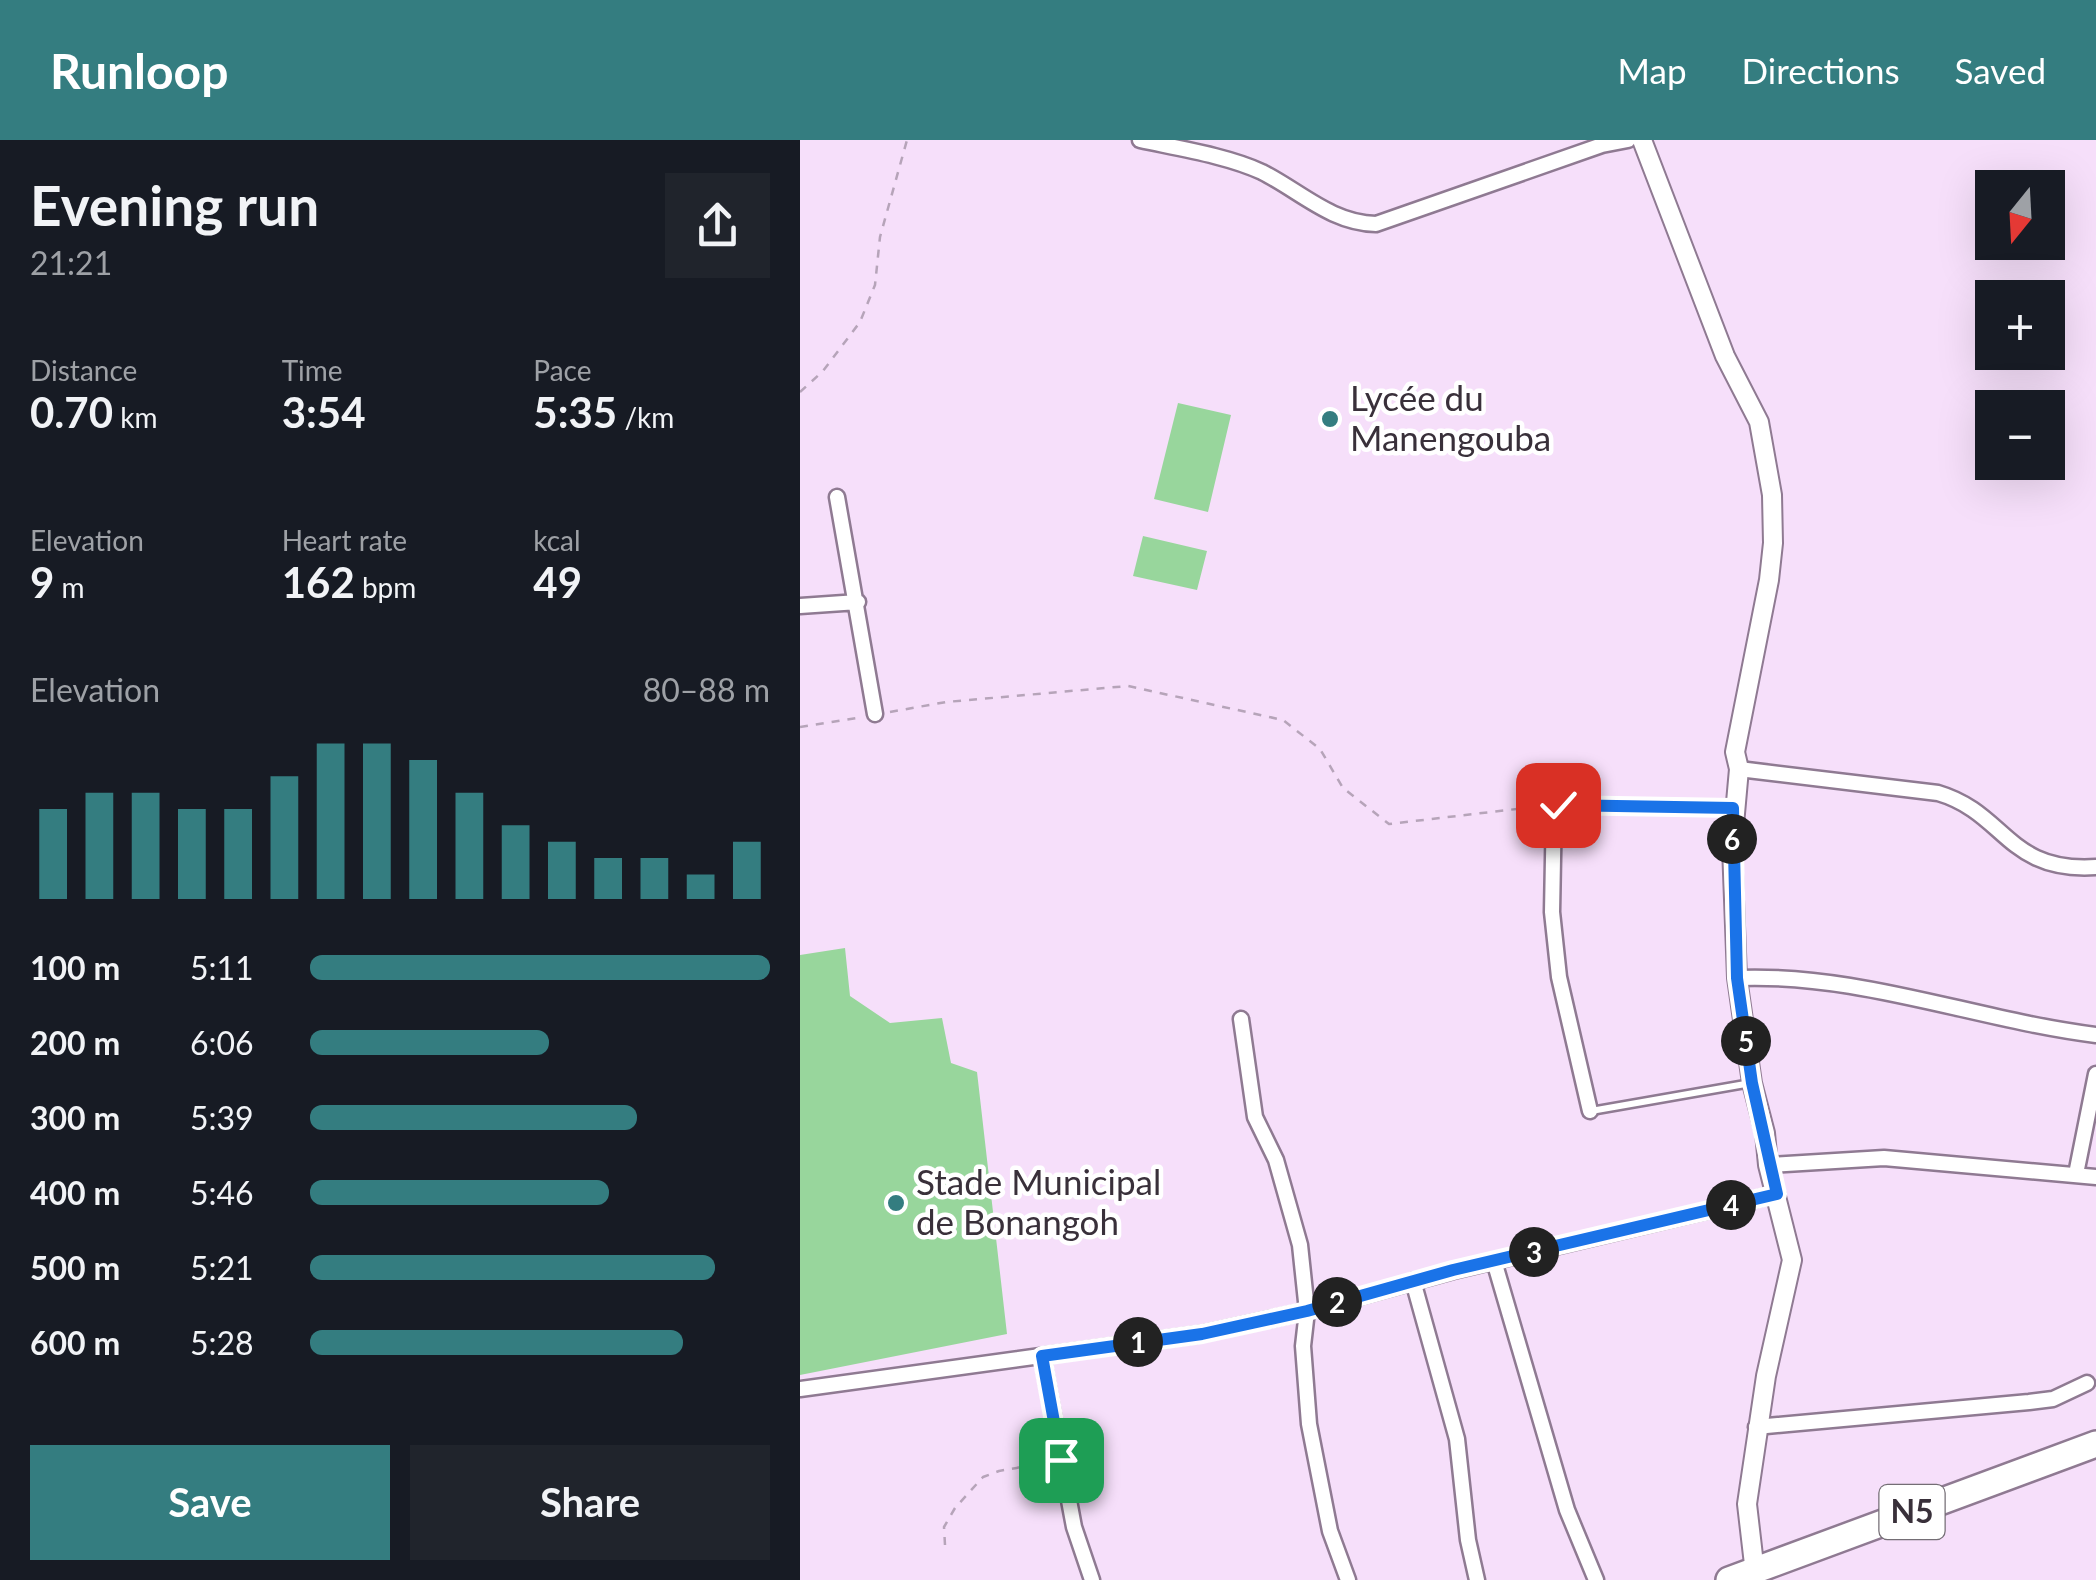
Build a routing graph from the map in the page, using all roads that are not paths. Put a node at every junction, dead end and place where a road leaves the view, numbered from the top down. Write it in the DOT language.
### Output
graph roads {
  1 [pos="1140,140"];
  2 [pos="1628,140"];
  3 [pos="1642,140"];
  4 [pos="837,497"];
  5 [pos="858,602"];
  6 [pos="800,606"];
  7 [pos="875,714"];
  8 [pos="1738,770"];
  9 [pos="1554,805"];
  10 [pos="2096,867"];
  11 [pos="1737,978"];
  12 [pos="1241,1020"];
  13 [pos="2096,1034"];
  14 [pos="2096,1074"];
  15 [pos="1752,1083"];
  16 [pos="1590,1111"];
  17 [pos="1768,1164"];
  18 [pos="2076,1174"];
  19 [pos="2096,1178"];
  20 [pos="1777,1194"];
  21 [pos="1494,1262"];
  22 [pos="1413,1281"];
  23 [pos="1307,1311"];
  24 [pos="1042,1356"];
  25 [pos="2087,1384"];
  26 [pos="800,1389"];
  27 [pos="1756,1427"];
  28 [pos="2096,1444"];
  29 [pos="1754,1576"];
  30 [pos="1092,1580"];
  31 [pos="1348,1580"];
  32 [pos="1477,1580"];
  33 [pos="1596,1580"];
  34 [pos="1729,1580"];
  1 -- 2 [label="street"];
  3 -- 8 [label="street"];
  4 -- 5 [label="street"];
  5 -- 6 [label="street"];
  5 -- 7 [label="street"];
  8 -- 10 [label="street"];
  8 -- 11 [label="street"];
  9 -- 16 [label="street"];
  11 -- 13 [label="street"];
  11 -- 15 [label="street"];
  12 -- 23 [label="street"];
  14 -- 18 [label="street"];
  15 -- 16 [label="lane"];
  15 -- 17 [label="street"];
  17 -- 18 [label="street"];
  17 -- 20 [label="street"];
  18 -- 19 [label="street"];
  20 -- 21 [label="street"];
  20 -- 27 [label="street"];
  21 -- 22 [label="street"];
  21 -- 33 [label="street"];
  22 -- 23 [label="street"];
  22 -- 32 [label="street"];
  23 -- 24 [label="street"];
  23 -- 31 [label="street"];
  24 -- 26 [label="street"];
  24 -- 30 [label="street"];
  25 -- 27 [label="street"];
  27 -- 29 [label="street"];
  28 -- 29 [label="highway, N5"];
  29 -- 34 [label="highway, N5"];
}
